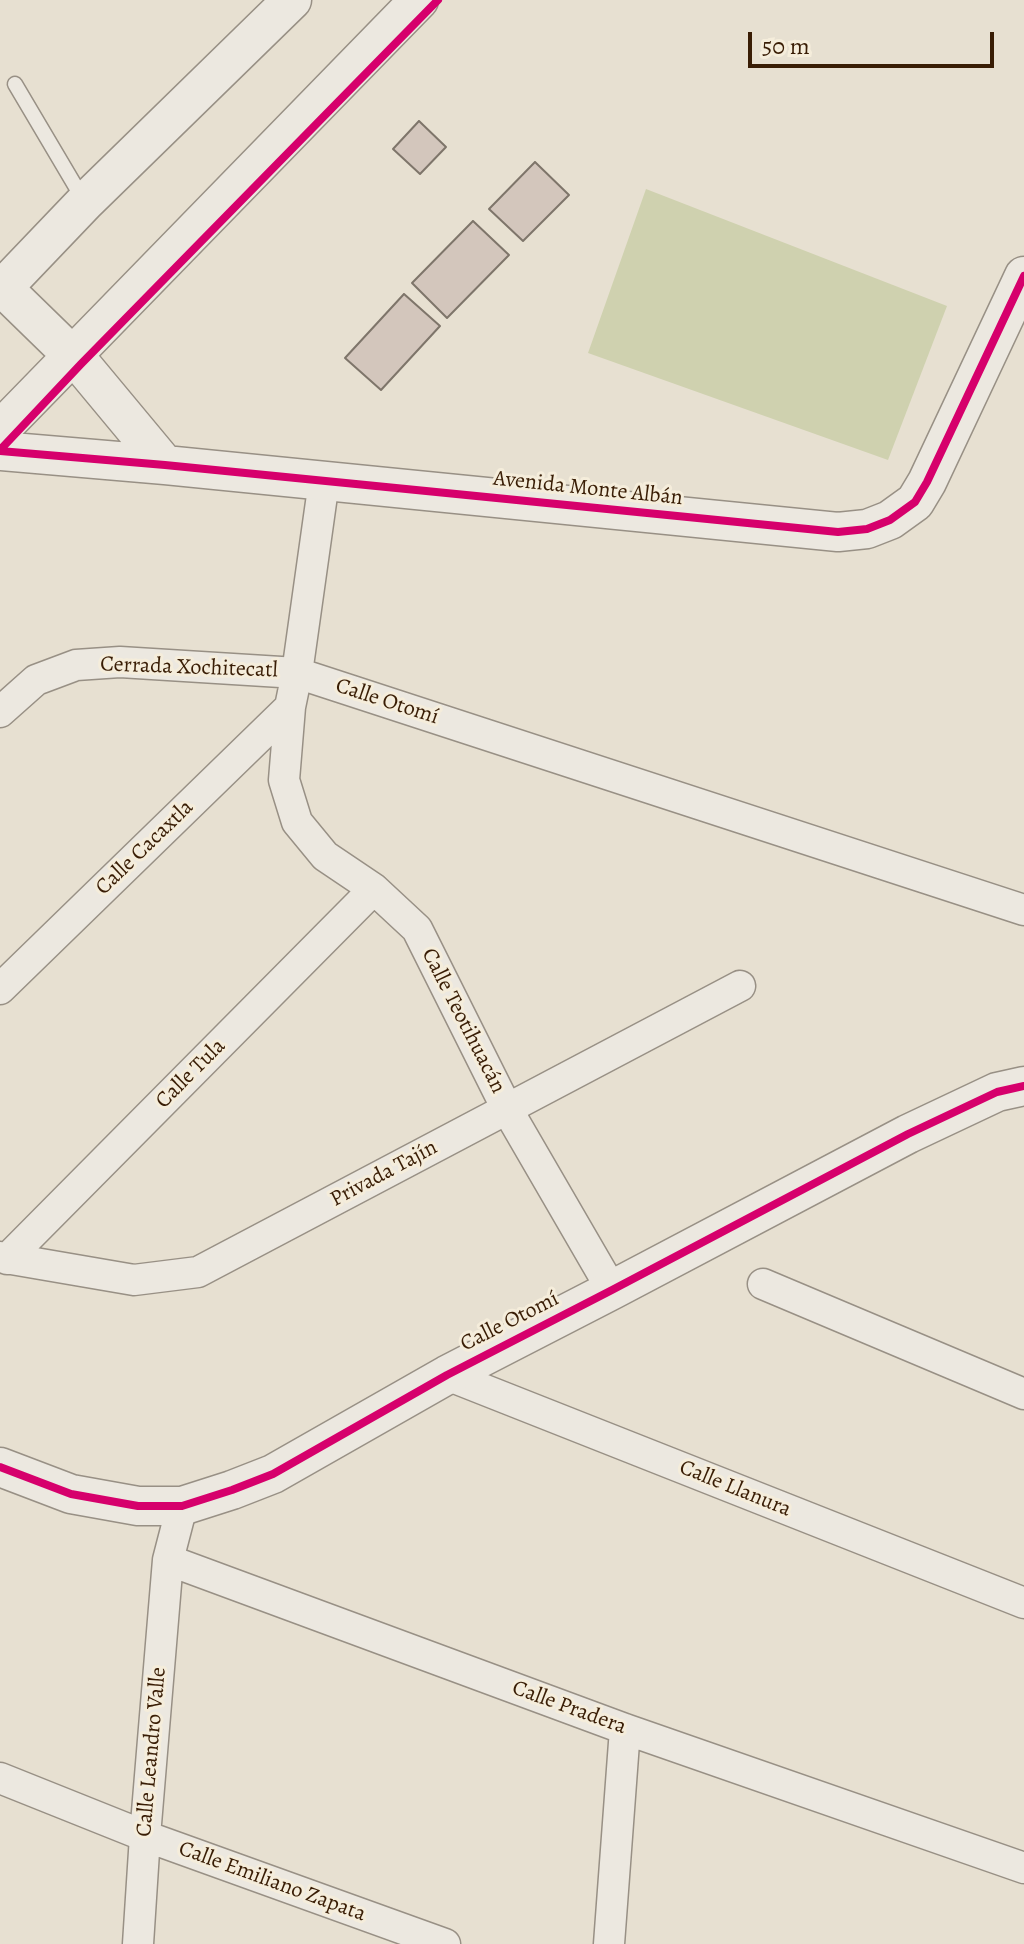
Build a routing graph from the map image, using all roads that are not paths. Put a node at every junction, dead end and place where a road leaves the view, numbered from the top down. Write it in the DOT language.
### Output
graph roads {
  1 [pos="292,0"];
  2 [pos="408,4"];
  3 [pos="15,84"];
  4 [pos="85,202"];
  5 [pos="1024,276"];
  6 [pos="1,289"];
  7 [pos="72,354"];
  8 [pos="0,430"];
  9 [pos="0,451"];
  10 [pos="165,465"];
  11 [pos="324,481"];
  12 [pos="297,673"];
  13 [pos="290,707"];
  14 [pos="0,712"];
  15 [pos="374,889"];
  16 [pos="1024,910"];
  17 [pos="740,986"];
  18 [pos="0,989"];
  19 [pos="1024,1086"];
  20 [pos="507,1109"];
  21 [pos="4,1258"];
  22 [pos="763,1284"];
  23 [pos="612,1290"];
  24 [pos="447,1375"];
  25 [pos="1024,1394"];
  26 [pos="0,1467"];
  27 [pos="182,1506"];
  28 [pos="168,1560"];
  29 [pos="1024,1603"];
  30 [pos="625,1729"];
  31 [pos="0,1778"];
  32 [pos="145,1836"];
  33 [pos="1024,1868"];
  34 [pos="138,1944"];
  35 [pos="445,1944"];
  36 [pos="609,1944"];
  1 -- 4 [label="street"];
  2 -- 7 [label="street"];
  3 -- 4 [label="lane"];
  4 -- 6 [label="street"];
  5 -- 11 [label="street, Avenida Monte Albán"];
  6 -- 7 [label="street"];
  7 -- 8 [label="street"];
  7 -- 10 [label="street"];
  9 -- 10 [label="street, Avenida Monte Albán"];
  10 -- 11 [label="street, Avenida Monte Albán"];
  11 -- 12 [label="street"];
  12 -- 13 [label="street"];
  12 -- 14 [label="street, Cerrada Xochitecatl"];
  12 -- 16 [label="street, Calle Otomí"];
  13 -- 15 [label="street, Calle Teotihuacán"];
  13 -- 18 [label="street, Calle Cacaxtla"];
  15 -- 20 [label="street, Calle Teotihuacán"];
  15 -- 21 [label="street, Calle Tula"];
  17 -- 20 [label="street, Privada Tajín"];
  19 -- 23 [label="street, Calle Otomí"];
  20 -- 21 [label="street, Privada Tajín"];
  20 -- 23 [label="street, Calle Teotihuacán"];
  22 -- 25 [label="street"];
  23 -- 24 [label="street, Calle Otomí"];
  24 -- 27 [label="street, Calle Otomí"];
  24 -- 29 [label="street, Calle Llanura"];
  26 -- 27 [label="street, Calle Otomí"];
  27 -- 28 [label="street"];
  28 -- 30 [label="street, Calle Pradera"];
  28 -- 32 [label="street, Calle Leandro Valle"];
  30 -- 33 [label="street, Calle Pradera"];
  30 -- 36 [label="street"];
  31 -- 32 [label="street, Calle Emiliano Zapata"];
  32 -- 34 [label="street, Calle Leandro Valle"];
  32 -- 35 [label="street, Calle Emiliano Zapata"];
}
